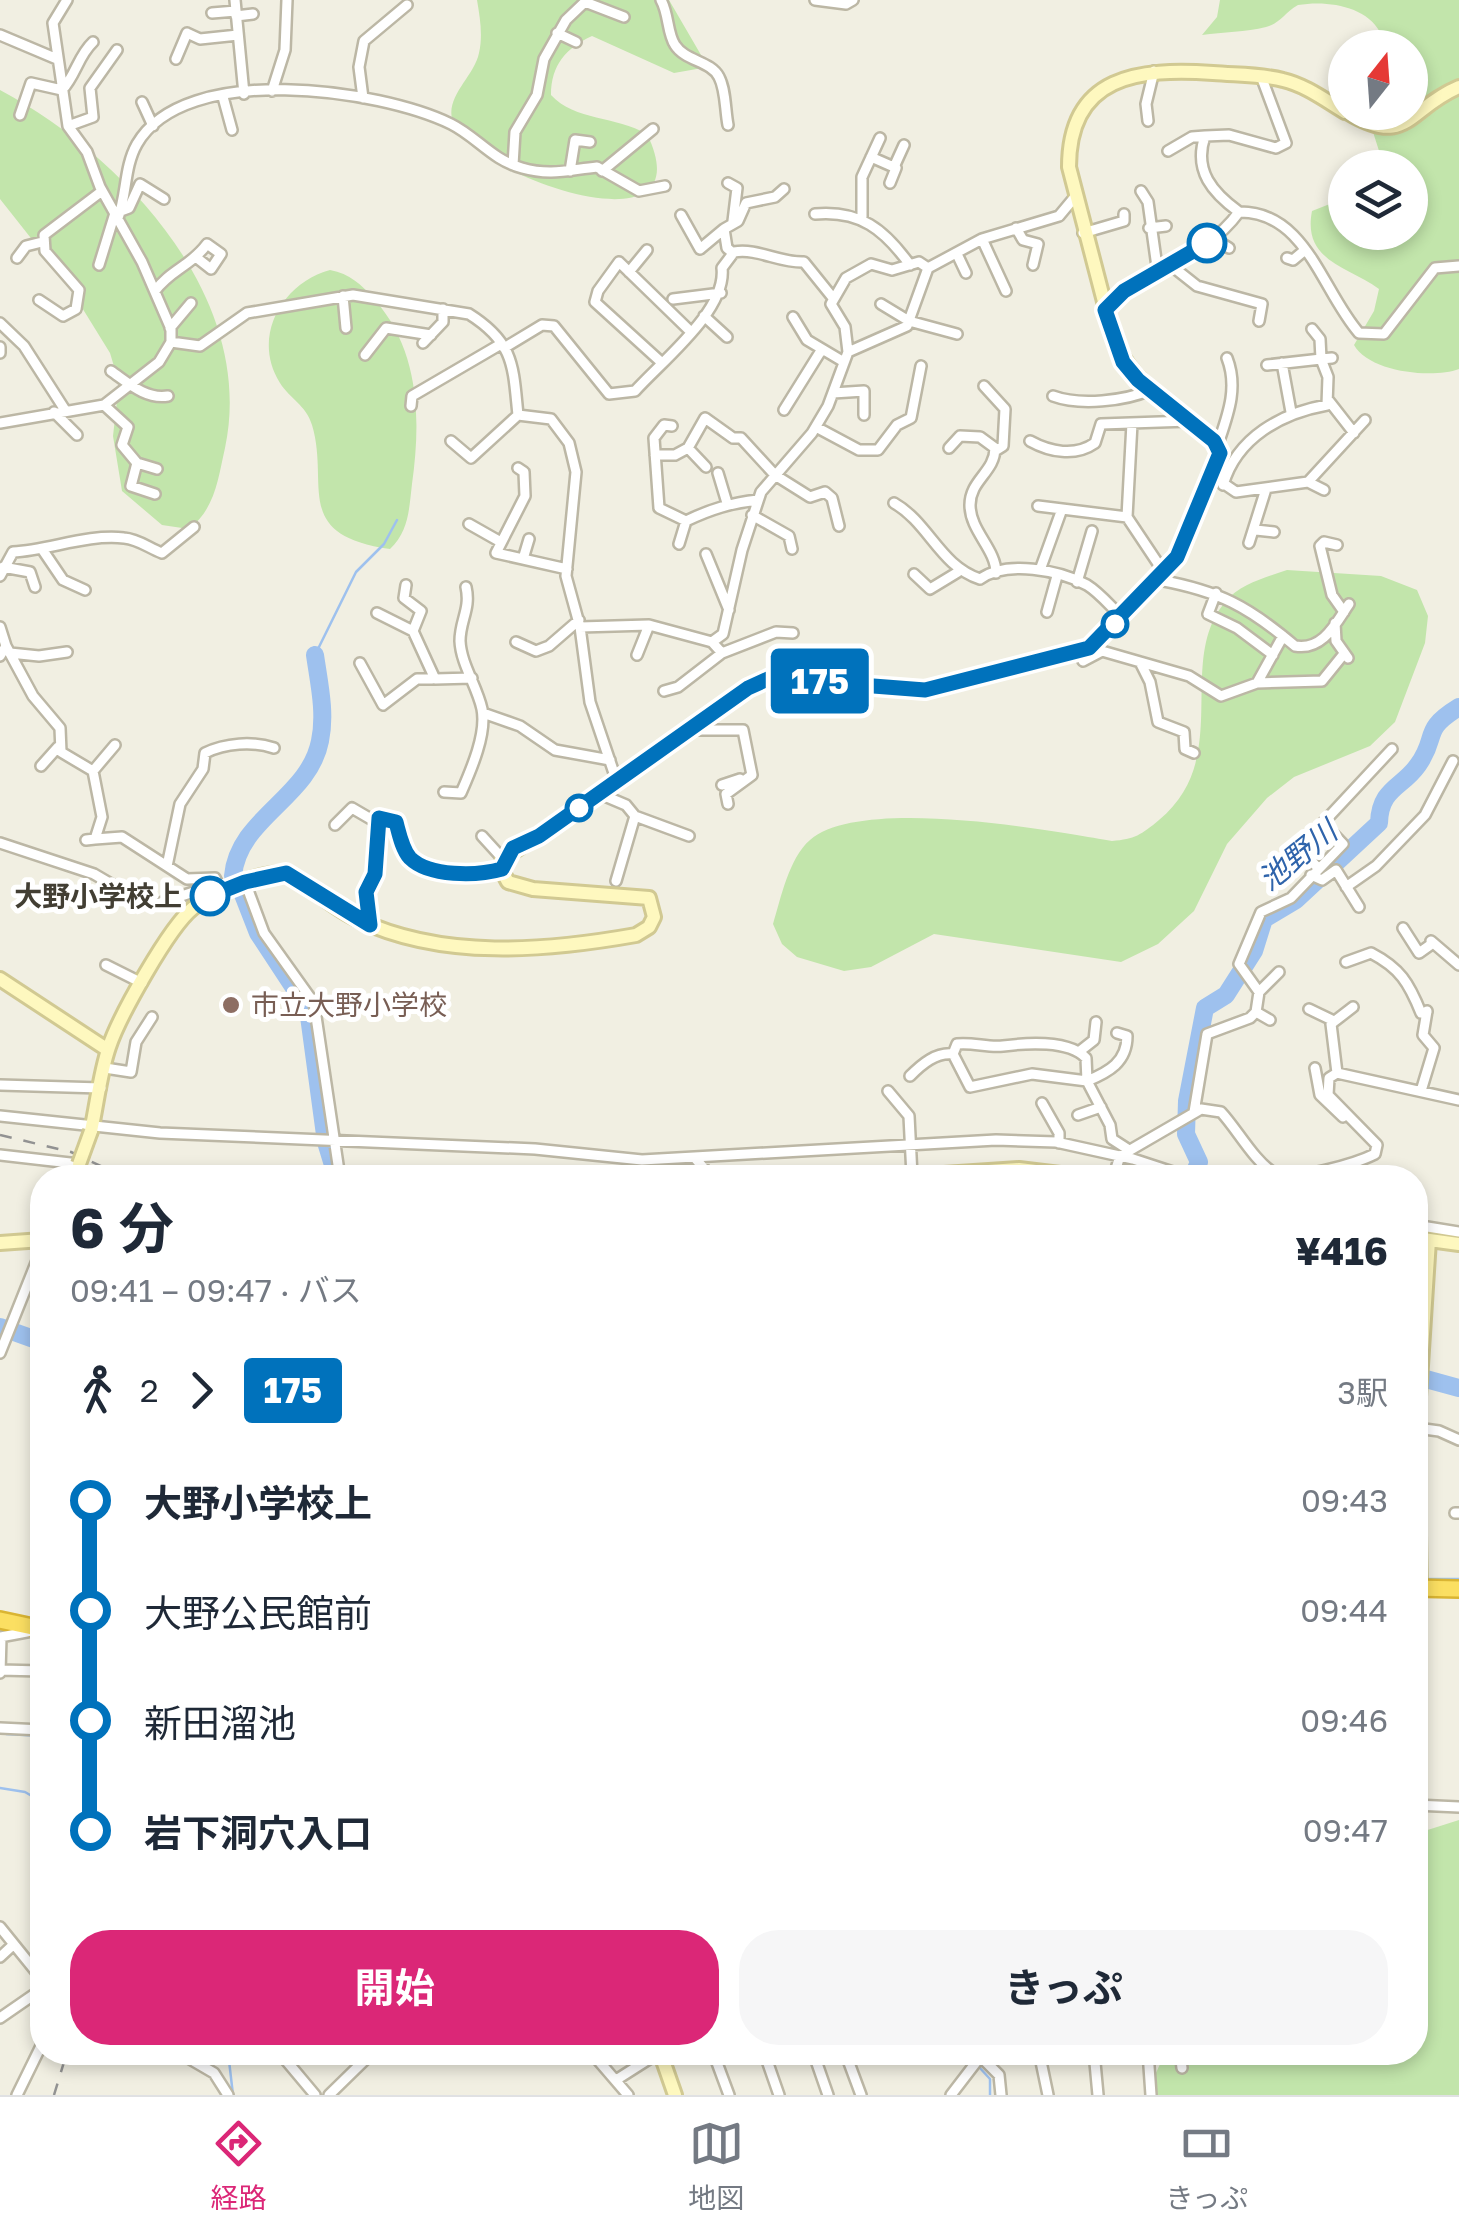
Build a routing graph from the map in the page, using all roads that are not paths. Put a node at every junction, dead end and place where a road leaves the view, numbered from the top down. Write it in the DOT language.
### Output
graph roads {
  1 [pos="66,0"];
  2 [pos="287,0"];
  3 [pos="661,0"];
  4 [pos="815,0"];
  5 [pos="853,0"];
  6 [pos="586,1"];
  7 [pos="406,5"];
  8 [pos="236,9"];
  9 [pos="212,14"];
  10 [pos="253,14"];
  11 [pos="624,17"];
  12 [pos="557,33"];
  13 [pos="0,34"];
  14 [pos="238,35"];
  15 [pos="94,42"];
  16 [pos="576,42"];
  17 [pos="116,50"];
  18 [pos="57,59"];
  19 [pos="176,59"];
  20 [pos="1154,72"];
  21 [pos="1260,76"];
  22 [pos="1459,87"];
  23 [pos="62,90"];
  24 [pos="272,91"];
  25 [pos="244,94"];
  26 [pos="223,98"];
  27 [pos="364,98"];
  28 [pos="1328,101"];
  29 [pos="142,102"];
  30 [pos="1428,108"];
  31 [pos="20,114"];
  32 [pos="1148,121"];
  33 [pos="728,125"];
  34 [pos="68,126"];
  35 [pos="153,126"];
  36 [pos="232,130"];
  37 [pos="654,130"];
  38 [pos="1205,136"];
  39 [pos="880,138"];
  40 [pos="590,142"];
  41 [pos="904,145"];
  42 [pos="1168,151"];
  43 [pos="871,158"];
  44 [pos="512,165"];
  45 [pos="894,167"];
  46 [pos="602,171"];
  47 [pos="570,172"];
  48 [pos="728,183"];
  49 [pos="890,183"];
  50 [pos="665,186"];
  51 [pos="784,188"];
  52 [pos="102,191"];
  53 [pos="1141,191"];
  54 [pos="1074,198"];
  55 [pos="164,199"];
  56 [pos="1239,212"];
  57 [pos="118,214"];
  58 [pos="815,214"];
  59 [pos="1124,214"];
  60 [pos="681,215"];
  61 [pos="862,217"];
  62 [pos="729,226"];
  63 [pos="1166,226"];
  64 [pos="1016,228"];
  65 [pos="1150,228"];
  66 [pos="1083,233"];
  67 [pos="1213,238"];
  68 [pos="982,239"];
  69 [pos="42,242"];
  70 [pos="1229,248"];
  71 [pos="648,250"];
  72 [pos="1305,250"];
  73 [pos="733,253"];
  74 [pos="957,254"];
  75 [pos="17,258"];
  76 [pos="197,258"];
  77 [pos="1287,258"];
  78 [pos="99,265"];
  79 [pos="910,265"];
  80 [pos="1033,265"];
  81 [pos="1459,266"];
  82 [pos="1172,267"];
  83 [pos="928,268"];
  84 [pos="630,272"];
  85 [pos="966,273"];
  86 [pos="1158,274"];
  87 [pos="155,290"];
  88 [pos="1006,290"];
  89 [pos="721,293"];
  90 [pos="343,296"];
  91 [pos="833,298"];
  92 [pos="674,299"];
  93 [pos="39,300"];
  94 [pos="191,303"];
  95 [pos="881,304"];
  96 [pos="444,309"];
  97 [pos="1105,310"];
  98 [pos="704,316"];
  99 [pos="793,317"];
  100 [pos="909,321"];
  101 [pos="1259,321"];
  102 [pos="0,324"];
  103 [pos="170,328"];
  104 [pos="346,328"];
  105 [pos="1312,329"];
  106 [pos="690,331"];
  107 [pos="431,334"];
  108 [pos="956,334"];
  109 [pos="727,337"];
  110 [pos="172,342"];
  111 [pos="422,343"];
  112 [pos="502,346"];
  113 [pos="822,350"];
  114 [pos="365,355"];
  115 [pos="846,357"];
  116 [pos="1226,358"];
  117 [pos="1326,359"];
  118 [pos="661,362"];
  119 [pos="1282,364"];
  120 [pos="1267,365"];
  121 [pos="921,366"];
  122 [pos="110,371"];
  123 [pos="129,385"];
  124 [pos="984,386"];
  125 [pos="1150,390"];
  126 [pos="833,393"];
  127 [pos="168,396"];
  128 [pos="1053,396"];
  129 [pos="1330,401"];
  130 [pos="104,405"];
  131 [pos="411,406"];
  132 [pos="784,410"];
  133 [pos="60,412"];
  134 [pos="1291,412"];
  135 [pos="864,414"];
  136 [pos="518,415"];
  137 [pos="1365,420"];
  138 [pos="1189,421"];
  139 [pos="0,423"];
  140 [pos="1132,423"];
  141 [pos="672,426"];
  142 [pos="816,427"];
  143 [pos="1354,433"];
  144 [pos="78,435"];
  145 [pos="1030,440"];
  146 [pos="450,441"];
  147 [pos="1217,447"];
  148 [pos="688,448"];
  149 [pos="948,448"];
  150 [pos="995,451"];
  151 [pos="654,455"];
  152 [pos="137,463"];
  153 [pos="706,467"];
  154 [pos="518,468"];
  155 [pos="157,469"];
  156 [pos="718,473"];
  157 [pos="775,475"];
  158 [pos="1218,481"];
  159 [pos="1308,482"];
  160 [pos="1266,488"];
  161 [pos="1324,490"];
  162 [pos="155,494"];
  163 [pos="758,500"];
  164 [pos="726,504"];
  165 [pos="894,504"];
  166 [pos="1038,506"];
  167 [pos="1062,509"];
  168 [pos="752,515"];
  169 [pos="1127,518"];
  170 [pos="686,522"];
  171 [pos="469,524"];
  172 [pos="839,526"];
  173 [pos="194,527"];
  174 [pos="1256,530"];
  175 [pos="1092,532"];
  176 [pos="1274,532"];
  177 [pos="529,539"];
  178 [pos="500,541"];
  179 [pos="1249,543"];
  180 [pos="680,544"];
  181 [pos="1337,545"];
  182 [pos="792,549"];
  183 [pos="42,550"];
  184 [pos="706,554"];
  185 [pos="523,559"];
  186 [pos="567,569"];
  187 [pos="1040,570"];
  188 [pos="1,572"];
  189 [pos="958,572"];
  190 [pos="996,572"];
  191 [pos="914,574"];
  192 [pos="1057,576"];
  193 [pos="1162,577"];
  194 [pos="1077,582"];
  195 [pos="406,585"];
  196 [pos="36,587"];
  197 [pos="466,588"];
  198 [pos="85,590"];
  199 [pos="1216,592"];
  200 [pos="729,610"];
  201 [pos="1047,612"];
  202 [pos="377,613"];
  203 [pos="1122,617"];
  204 [pos="580,623"];
  205 [pos="1335,623"];
  206 [pos="649,625"];
  207 [pos="0,627"];
  208 [pos="413,631"];
  209 [pos="793,634"];
  210 [pos="1284,636"];
  211 [pos="516,642"];
  212 [pos="712,642"];
  213 [pos="1096,648"];
  214 [pos="7,649"];
  215 [pos="67,652"];
  216 [pos="722,653"];
  217 [pos="636,654"];
  218 [pos="1273,655"];
  219 [pos="1083,660"];
  220 [pos="1140,662"];
  221 [pos="360,663"];
  222 [pos="472,678"];
  223 [pos="435,679"];
  224 [pos="1257,683"];
  225 [pos="664,691"];
  226 [pos="484,713"];
  227 [pos="690,730"];
  228 [pos="115,746"];
  229 [pos="58,747"];
  230 [pos="274,748"];
  231 [pos="1392,749"];
  232 [pos="1194,753"];
  233 [pos="610,760"];
  234 [pos="1454,761"];
  235 [pos="41,766"];
  236 [pos="93,771"];
  237 [pos="752,775"];
  238 [pos="617,782"];
  239 [pos="722,784"];
  240 [pos="444,792"];
  241 [pos="600,794"];
  242 [pos="728,804"];
  243 [pos="635,816"];
  244 [pos="376,822"];
  245 [pos="1323,822"];
  246 [pos="335,825"];
  247 [pos="482,836"];
  248 [pos="689,836"];
  249 [pos="0,843"];
  250 [pos="1300,846"];
  251 [pos="502,864"];
  252 [pos="168,866"];
  253 [pos="1314,871"];
  254 [pos="1277,873"];
  255 [pos="616,881"];
  256 [pos="245,882"];
  257 [pos="221,887"];
  258 [pos="1346,887"];
  259 [pos="1359,907"];
  260 [pos="370,925"];
  261 [pos="1403,928"];
  262 [pos="1346,962"];
  263 [pos="106,965"];
  264 [pos="1459,966"];
  265 [pos="1278,972"];
  266 [pos="0,979"];
  267 [pos="142,984"];
  268 [pos="1259,992"];
  269 [pos="1353,1007"];
  270 [pos="1309,1009"];
  271 [pos="1256,1012"];
  272 [pos="152,1017"];
  273 [pos="1270,1020"];
  274 [pos="1334,1020"];
  275 [pos="1096,1022"];
  276 [pos="1117,1033"];
  277 [pos="108,1050"];
  278 [pos="1080,1051"];
  279 [pos="953,1054"];
  280 [pos="105,1068"];
  281 [pos="1315,1068"];
  282 [pos="1336,1073"];
  283 [pos="910,1076"];
  284 [pos="1087,1081"];
  285 [pos="0,1085"];
  286 [pos="101,1088"];
  287 [pos="888,1091"];
  288 [pos="1421,1091"];
  289 [pos="1459,1100"];
  290 [pos="1042,1104"];
  291 [pos="1100,1107"];
  292 [pos="1078,1115"];
  293 [pos="1189,1115"];
  294 [pos="1346,1115"];
  295 [pos="0,1116"];
  296 [pos="92,1129"];
  297 [pos="332,1138"];
  298 [pos="1059,1143"];
  299 [pos="913,1145"];
  300 [pos="1124,1153"];
  301 [pos="0,1155"];
  302 [pos="694,1158"];
  303 [pos="48,1165"];
  304 [pos="78,1165"];
  305 [pos="337,1165"];
  306 [pos="700,1165"];
  307 [pos="910,1165"];
  308 [pos="1119,1165"];
  309 [pos="1157,1165"];
  310 [pos="1266,1165"];
  311 [pos="1334,1165"];
  312 [pos="1428,1227"];
  313 [pos="1459,1232"];
  314 [pos="1428,1240"];
  315 [pos="30,1241"];
  316 [pos="0,1243"];
  317 [pos="1459,1244"];
  318 [pos="30,1282"];
  319 [pos="0,1353"];
  320 [pos="1428,1435"];
  321 [pos="1459,1440"];
  322 [pos="1428,1588"];
  323 [pos="1459,1589"];
  324 [pos="0,1620"];
  325 [pos="30,1626"];
  326 [pos="30,1631"];
  327 [pos="1,1637"];
  328 [pos="30,1670"];
  329 [pos="0,1671"];
  330 [pos="0,1728"];
  331 [pos="30,1729"];
  332 [pos="1428,1806"];
  333 [pos="1459,1807"];
  334 [pos="0,1926"];
  335 [pos="13,1945"];
  336 [pos="0,1957"];
  337 [pos="30,1965"];
  338 [pos="30,1997"];
  339 [pos="0,2018"];
  340 [pos="32,2065"];
  341 [pos="200,2065"];
  342 [pos="290,2065"];
  343 [pos="359,2065"];
  344 [pos="603,2065"];
  345 [pos="640,2065"];
  346 [pos="665,2065"];
  347 [pos="718,2065"];
  348 [pos="769,2065"];
  349 [pos="818,2065"];
  350 [pos="850,2065"];
  351 [pos="974,2065"];
  352 [pos="991,2065"];
  353 [pos="1042,2065"];
  354 [pos="1095,2065"];
  355 [pos="1149,2065"];
  356 [pos="1182,2065"];
  357 [pos="1182,2068"];
  358 [pos="616,2080"];
  359 [pos="17,2095"];
  360 [pos="228,2095"];
  361 [pos="314,2095"];
  362 [pos="328,2095"];
  363 [pos="628,2095"];
  364 [pos="676,2095"];
  365 [pos="729,2095"];
  366 [pos="779,2095"];
  367 [pos="828,2095"];
  368 [pos="861,2095"];
  369 [pos="951,2095"];
  370 [pos="1001,2095"];
  371 [pos="1048,2095"];
  372 [pos="1098,2095"];
  373 [pos="1151,2095"];
  1 -- 18 [label="street"];
  2 -- 24 [label="street"];
  3 -- 33 [label="street"];
  4 -- 5 [label="street"];
  6 -- 11 [label="street"];
  6 -- 12 [label="street"];
  7 -- 27 [label="street"];
  8 -- 9 [label="street"];
  8 -- 10 [label="street"];
  8 -- 14 [label="street"];
  12 -- 16 [label="street"];
  12 -- 44 [label="street"];
  13 -- 18 [label="street"];
  14 -- 19 [label="street"];
  14 -- 25 [label="street"];
  15 -- 23 [label="street"];
  17 -- 34 [label="street"];
  18 -- 23 [label="street"];
  20 -- 21 [label="main road"];
  20 -- 32 [label="street"];
  20 -- 54 [label="main road"];
  21 -- 28 [label="main road"];
  21 -- 38 [label="street"];
  22 -- 30 [label="main road"];
  23 -- 31 [label="street"];
  23 -- 34 [label="street"];
  24 -- 25 [label="street"];
  24 -- 27 [label="street"];
  25 -- 26 [label="street"];
  26 -- 35 [label="street"];
  26 -- 36 [label="street"];
  27 -- 44 [label="street"];
  29 -- 35 [label="street"];
  34 -- 52 [label="street"];
  35 -- 57 [label="street"];
  37 -- 46 [label="street"];
  38 -- 42 [label="street"];
  38 -- 56 [label="street"];
  39 -- 43 [label="street"];
  40 -- 47 [label="street"];
  41 -- 45 [label="street"];
  43 -- 45 [label="street"];
  43 -- 61 [label="street"];
  44 -- 47 [label="street"];
  45 -- 49 [label="street"];
  46 -- 47 [label="street"];
  46 -- 50 [label="street"];
  48 -- 62 [label="street"];
  51 -- 62 [label="street"];
  52 -- 57 [label="street"];
  52 -- 69 [label="street"];
  53 -- 65 [label="street"];
  54 -- 64 [label="street"];
  54 -- 66 [label="main road"];
  55 -- 57 [label="street"];
  56 -- 67 [label="street"];
  56 -- 72 [label="street"];
  57 -- 78 [label="street"];
  57 -- 87 [label="street"];
  58 -- 61 [label="street"];
  59 -- 66 [label="street"];
  60 -- 62 [label="street"];
  61 -- 79 [label="street"];
  62 -- 73 [label="street"];
  63 -- 65 [label="street"];
  64 -- 68 [label="street"];
  64 -- 80 [label="street"];
  65 -- 86 [label="street"];
  66 -- 97 [label="main road"];
  67 -- 70 [label="street"];
  67 -- 82 [label="street"];
  68 -- 74 [label="street"];
  68 -- 88 [label="street"];
  69 -- 75 [label="street"];
  69 -- 93 [label="street"];
  71 -- 84 [label="street"];
  72 -- 77 [label="street"];
  72 -- 81 [label="street"];
  73 -- 89 [label="street"];
  73 -- 91 [label="street"];
  74 -- 83 [label="street"];
  74 -- 85 [label="street"];
  76 -- 87 [label="street"];
  79 -- 83 [label="street"];
  79 -- 91 [label="street"];
  82 -- 86 [label="street"];
  82 -- 101 [label="street"];
  83 -- 100 [label="street"];
  84 -- 106 [label="street"];
  84 -- 118 [label="street"];
  86 -- 97 [label="street"];
  87 -- 103 [label="street"];
  89 -- 92 [label="street"];
  89 -- 98 [label="street"];
  90 -- 96 [label="street"];
  90 -- 104 [label="street"];
  90 -- 110 [label="street"];
  91 -- 115 [label="street"];
  94 -- 103 [label="street"];
  95 -- 100 [label="street"];
  96 -- 107 [label="street"];
  96 -- 112 [label="street"];
  97 -- 125 [label="main road"];
  98 -- 106 [label="street"];
  98 -- 109 [label="street"];
  99 -- 113 [label="street"];
  100 -- 108 [label="street"];
  100 -- 115 [label="street"];
  102 -- 133 [label="street"];
  103 -- 110 [label="street"];
  105 -- 117 [label="street"];
  106 -- 118 [label="street"];
  107 -- 111 [label="street"];
  107 -- 114 [label="street"];
  110 -- 123 [label="street"];
  112 -- 118 [label="street"];
  112 -- 131 [label="street"];
  112 -- 136 [label="street"];
  113 -- 115 [label="street"];
  113 -- 132 [label="street"];
  115 -- 126 [label="street"];
  116 -- 147 [label="street"];
  117 -- 119 [label="street"];
  117 -- 129 [label="street"];
  119 -- 120 [label="street"];
  119 -- 134 [label="street"];
  121 -- 142 [label="street"];
  122 -- 123 [label="street"];
  123 -- 127 [label="street"];
  123 -- 130 [label="street"];
  124 -- 150 [label="street"];
  125 -- 128 [label="street"];
  125 -- 138 [label="main road"];
  126 -- 135 [label="street"];
  126 -- 142 [label="street"];
  129 -- 134 [label="street"];
  129 -- 143 [label="street"];
  130 -- 133 [label="street"];
  130 -- 152 [label="street"];
  133 -- 139 [label="street"];
  133 -- 144 [label="street"];
  134 -- 158 [label="street"];
  136 -- 146 [label="street"];
  136 -- 186 [label="street"];
  137 -- 143 [label="street"];
  138 -- 140 [label="street"];
  138 -- 147 [label="main road"];
  140 -- 145 [label="street"];
  140 -- 169 [label="street"];
  141 -- 151 [label="street"];
  142 -- 157 [label="street"];
  143 -- 159 [label="street"];
  147 -- 158 [label="main road"];
  148 -- 151 [label="street"];
  148 -- 153 [label="street"];
  148 -- 157 [label="street"];
  149 -- 150 [label="street"];
  150 -- 190 [label="street"];
  151 -- 170 [label="street"];
  152 -- 155 [label="street"];
  152 -- 162 [label="street"];
  154 -- 178 [label="street"];
  156 -- 164 [label="street"];
  157 -- 163 [label="street"];
  157 -- 172 [label="street"];
  158 -- 160 [label="street"];
  158 -- 193 [label="main road"];
  159 -- 160 [label="street"];
  159 -- 161 [label="street"];
  160 -- 174 [label="street"];
  163 -- 164 [label="street"];
  163 -- 168 [label="street"];
  164 -- 170 [label="street"];
  165 -- 189 [label="street"];
  166 -- 167 [label="street"];
  167 -- 169 [label="street"];
  167 -- 187 [label="street"];
  168 -- 182 [label="street"];
  168 -- 200 [label="street"];
  169 -- 193 [label="street"];
  170 -- 180 [label="street"];
  171 -- 178 [label="street"];
  173 -- 183 [label="street"];
  174 -- 176 [label="street"];
  174 -- 179 [label="street"];
  175 -- 194 [label="street"];
  177 -- 185 [label="street"];
  178 -- 185 [label="street"];
  181 -- 205 [label="street"];
  183 -- 188 [label="street"];
  183 -- 198 [label="street"];
  184 -- 200 [label="street"];
  185 -- 186 [label="street"];
  186 -- 204 [label="street"];
  187 -- 190 [label="street"];
  187 -- 192 [label="street"];
  188 -- 196 [label="street"];
  189 -- 190 [label="street"];
  189 -- 191 [label="street"];
  192 -- 194 [label="street"];
  192 -- 201 [label="street"];
  193 -- 199 [label="street"];
  193 -- 203 [label="main road"];
  194 -- 203 [label="street"];
  195 -- 208 [label="street"];
  197 -- 222 [label="street"];
  199 -- 210 [label="street"];
  199 -- 218 [label="street"];
  200 -- 212 [label="street"];
  202 -- 208 [label="street"];
  203 -- 213 [label="main road"];
  204 -- 206 [label="street"];
  204 -- 211 [label="street"];
  204 -- 233 [label="street"];
  205 -- 210 [label="street"];
  205 -- 224 [label="street"];
  206 -- 212 [label="street"];
  206 -- 217 [label="street"];
  207 -- 214 [label="street"];
  208 -- 223 [label="street"];
  209 -- 216 [label="street"];
  210 -- 218 [label="street"];
  212 -- 216 [label="street"];
  213 -- 219 [label="street"];
  213 -- 220 [label="street"];
  213 -- 227 [label="main road"];
  214 -- 215 [label="street"];
  214 -- 229 [label="street"];
  216 -- 225 [label="street"];
  218 -- 224 [label="street"];
  220 -- 224 [label="street"];
  220 -- 232 [label="street"];
  221 -- 223 [label="street"];
  222 -- 223 [label="street"];
  222 -- 226 [label="street"];
  226 -- 233 [label="street"];
  226 -- 240 [label="street"];
  227 -- 237 [label="street"];
  227 -- 238 [label="main road"];
  228 -- 236 [label="street"];
  229 -- 235 [label="street"];
  229 -- 236 [label="street"];
  230 -- 252 [label="street"];
  231 -- 245 [label="street"];
  233 -- 238 [label="street"];
  234 -- 258 [label="street"];
  236 -- 252 [label="street"];
  237 -- 239 [label="street"];
  237 -- 242 [label="street"];
  238 -- 241 [label="main road"];
  241 -- 243 [label="street"];
  241 -- 251 [label="main road"];
  243 -- 248 [label="street"];
  243 -- 255 [label="street"];
  244 -- 246 [label="street"];
  244 -- 251 [label="street"];
  244 -- 260 [label="street"];
  245 -- 250 [label="street"];
  245 -- 253 [label="street"];
  247 -- 251 [label="street"];
  249 -- 257 [label="street"];
  251 -- 260 [label="main road"];
  252 -- 257 [label="street"];
  253 -- 254 [label="street"];
  253 -- 258 [label="street"];
  253 -- 268 [label="street"];
  256 -- 257 [label="main road"];
  256 -- 260 [label="main road"];
  256 -- 297 [label="street"];
  257 -- 267 [label="main road"];
  258 -- 259 [label="street"];
  261 -- 264 [label="street"];
  262 -- 288 [label="street"];
  263 -- 267 [label="street"];
  265 -- 268 [label="street"];
  266 -- 277 [label="main road"];
  267 -- 277 [label="main road"];
  268 -- 271 [label="street"];
  269 -- 274 [label="street"];
  270 -- 274 [label="street"];
  271 -- 273 [label="street"];
  271 -- 293 [label="street"];
  272 -- 280 [label="street"];
  274 -- 282 [label="street"];
  275 -- 278 [label="street"];
  276 -- 284 [label="street"];
  277 -- 280 [label="main road"];
  278 -- 279 [label="street"];
  278 -- 284 [label="street"];
  279 -- 283 [label="street"];
  279 -- 284 [label="street"];
  280 -- 286 [label="main road"];
  281 -- 294 [label="street"];
  282 -- 288 [label="street"];
  282 -- 294 [label="street"];
  284 -- 291 [label="street"];
  285 -- 286 [label="street"];
  286 -- 296 [label="main road"];
  287 -- 299 [label="street"];
  288 -- 289 [label="street"];
  290 -- 298 [label="street"];
  291 -- 292 [label="street"];
  291 -- 300 [label="street"];
  293 -- 300 [label="street"];
  293 -- 310 [label="street"];
  294 -- 311 [label="street"];
  295 -- 296 [label="street"];
  296 -- 297 [label="street"];
  296 -- 304 [label="main road, bridge"];
  297 -- 302 [label="street"];
  297 -- 305 [label="street"];
  298 -- 299 [label="street"];
  298 -- 300 [label="street"];
  299 -- 302 [label="street"];
  299 -- 307 [label="street"];
  300 -- 308 [label="street"];
  300 -- 309 [label="street"];
  301 -- 303 [label="street"];
  302 -- 306 [label="street"];
  312 -- 313 [label="street"];
  314 -- 317 [label="main road"];
  315 -- 316 [label="main road"];
  318 -- 319 [label="street"];
  320 -- 321 [label="street"];
  322 -- 323 [label="highway"];
  324 -- 325 [label="highway"];
  326 -- 327 [label="street"];
  327 -- 329 [label="street"];
  328 -- 329 [label="street"];
  330 -- 331 [label="street"];
  332 -- 333 [label="street"];
  334 -- 335 [label="street"];
  335 -- 336 [label="street"];
  335 -- 337 [label="street"];
  338 -- 339 [label="street"];
  340 -- 359 [label="street"];
  341 -- 360 [label="street"];
  342 -- 361 [label="street"];
  343 -- 362 [label="street"];
  344 -- 358 [label="street"];
  345 -- 358 [label="street"];
  346 -- 364 [label="main road"];
  347 -- 365 [label="street"];
  348 -- 366 [label="street"];
  349 -- 367 [label="street"];
  350 -- 368 [label="street"];
  351 -- 369 [label="street"];
  352 -- 370 [label="street"];
  353 -- 371 [label="street"];
  354 -- 372 [label="street"];
  355 -- 373 [label="street"];
  356 -- 357 [label="street"];
  358 -- 363 [label="street"];
}
